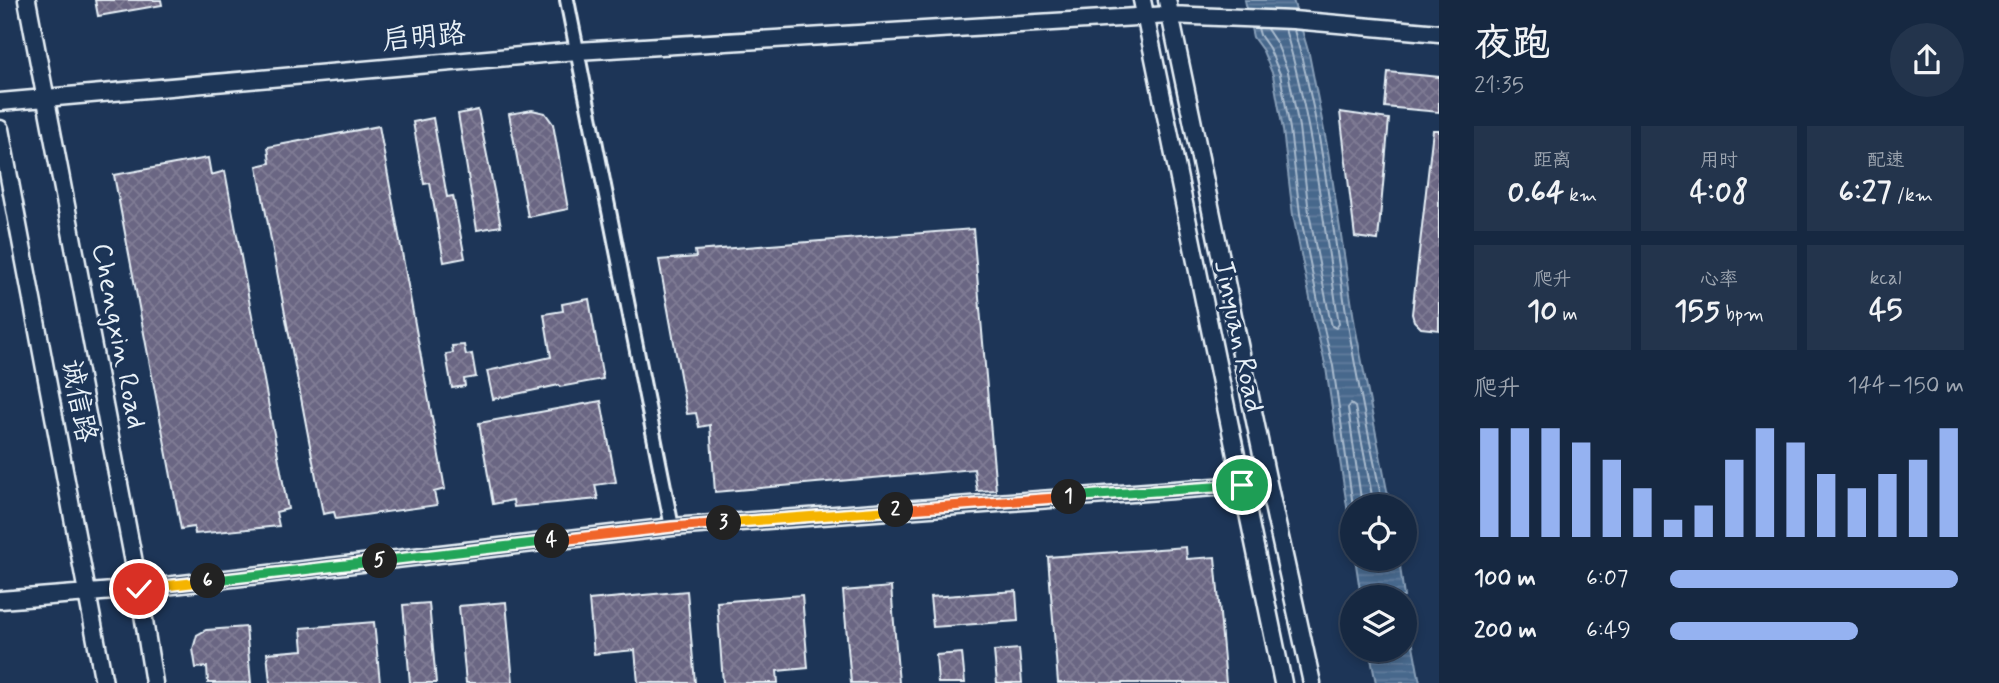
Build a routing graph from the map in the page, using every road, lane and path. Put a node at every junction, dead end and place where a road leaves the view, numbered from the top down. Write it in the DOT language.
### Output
graph roads {
  1 [pos="27,0"];
  2 [pos="568,0"];
  3 [pos="1142,0"];
  4 [pos="1168,8"];
  5 [pos="1145,17"];
  6 [pos="1439,33"];
  7 [pos="576,51"];
  8 [pos="47,98"];
  9 [pos="0,102"];
  10 [pos="0,129"];
  11 [pos="1268,483"];
  12 [pos="1242,485"];
  13 [pos="672,527"];
  14 [pos="139,589"];
  15 [pos="87,593"];
  16 [pos="0,600"];
  17 [pos="104,683"];
  18 [pos="154,683"];
  19 [pos="1283,683"];
  20 [pos="1312,683"];
  1 -- 8 [label="street, Chengxin Road"];
  2 -- 7 [label="street"];
  3 -- 5 [label="street, Jinyuan Road"];
  4 -- 5 [label="street, 启明路"];
  4 -- 6 [label="street, 启明路"];
  4 -- 11 [label="street, Jinyuan Road"];
  5 -- 7 [label="street, 启明路"];
  5 -- 12 [label="street, Jinyuan Road"];
  7 -- 8 [label="street, 启明路"];
  7 -- 13 [label="street"];
  8 -- 9 [label="street, 启明路"];
  8 -- 14 [label="street, Chengxin Road"];
  10 -- 15 [label="street, 诚信路"];
  11 -- 12 [label="street"];
  11 -- 20 [label="street, Jinyuan Road"];
  12 -- 13 [label="street"];
  12 -- 19 [label="street, Jinyuan Road"];
  13 -- 14 [label="street"];
  14 -- 15 [label="street"];
  14 -- 18 [label="street, Chengxin Road"];
  15 -- 16 [label="street"];
  15 -- 17 [label="street, 诚信路"];
}
